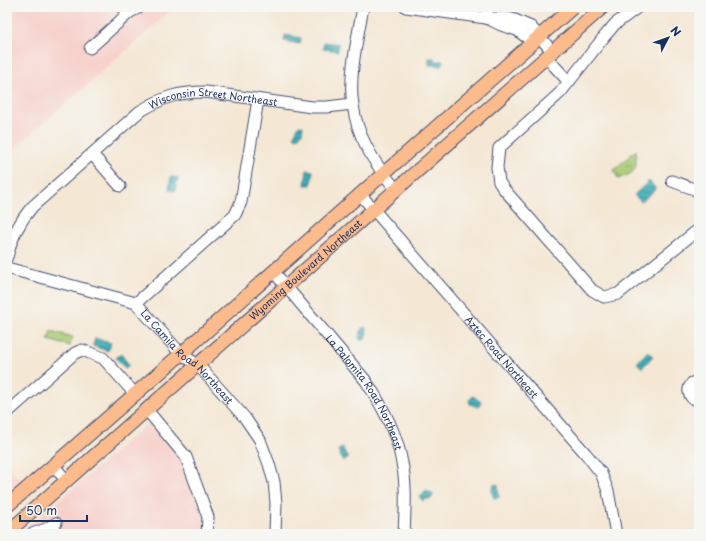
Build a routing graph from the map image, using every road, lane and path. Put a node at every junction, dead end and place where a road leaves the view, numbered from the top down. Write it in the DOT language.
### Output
graph roads {
  1 [pos="363,7"];
  2 [pos="406,7"];
  3 [pos="573,7"];
  4 [pos="603,7"];
  5 [pos="638,7"];
  6 [pos="131,9"];
  7 [pos="487,12"];
  8 [pos="540,36"];
  9 [pos="90,48"];
  10 [pos="549,54"];
  11 [pos="569,82"];
  12 [pos="258,100"];
  13 [pos="352,104"];
  14 [pos="92,154"];
  15 [pos="382,174"];
  16 [pos="672,181"];
  17 [pos="120,186"];
  18 [pos="396,189"];
  19 [pos="699,193"];
  20 [pos="360,194"];
  21 [pos="373,210"];
  22 [pos="699,229"];
  23 [pos="7,257"];
  24 [pos="7,268"];
  25 [pos="273,271"];
  26 [pos="286,287"];
  27 [pos="136,303"];
  28 [pos="181,354"];
  29 [pos="198,365"];
  30 [pos="699,381"];
  31 [pos="135,394"];
  32 [pos="699,400"];
  33 [pos="147,410"];
  34 [pos="7,413"];
  35 [pos="53,465"];
  36 [pos="66,480"];
  37 [pos="7,506"];
  38 [pos="56,523"];
  39 [pos="7,533"];
  40 [pos="32,534"];
  41 [pos="207,534"];
  42 [pos="275,534"];
  43 [pos="404,534"];
  44 [pos="616,534"];
  1 -- 13 [label="street"];
  2 -- 7 [label="street"];
  3 -- 8 [label="main road, Wyoming Boulevard Northeast"];
  4 -- 10 [label="main road, Wyoming Boulevard Northeast"];
  5 -- 11 [label="street"];
  6 -- 9 [label="street"];
  7 -- 8 [label="street"];
  8 -- 10 [label="street"];
  8 -- 15 [label="main road, Wyoming Boulevard Northeast"];
  10 -- 11 [label="street"];
  10 -- 18 [label="main road, Wyoming Boulevard Northeast"];
  11 -- 22 [label="street"];
  12 -- 13 [label="street, Wisconsin Street Northeast"];
  12 -- 14 [label="street, Wisconsin Street Northeast"];
  12 -- 27 [label="street"];
  13 -- 15 [label="street"];
  14 -- 17 [label="street"];
  14 -- 23 [label="street, Wisconsin Street Northeast"];
  15 -- 18 [label="street"];
  15 -- 20 [label="main road, Wyoming Boulevard Northeast"];
  16 -- 19 [label="street"];
  18 -- 21 [label="main road, Wyoming Boulevard Northeast"];
  20 -- 21 [label="street, Aztec Road Northeast"];
  20 -- 25 [label="main road, Wyoming Boulevard Northeast"];
  21 -- 26 [label="main road, Wyoming Boulevard Northeast"];
  21 -- 44 [label="street, Aztec Road Northeast"];
  24 -- 27 [label="street, La Camila Road Northeast"];
  25 -- 26 [label="street, La Palomita Road Northeast"];
  25 -- 28 [label="main road, Wyoming Boulevard Northeast"];
  26 -- 29 [label="main road, Wyoming Boulevard Northeast"];
  26 -- 43 [label="street, La Palomita Road Northeast"];
  27 -- 28 [label="street, La Camila Road Northeast"];
  28 -- 29 [label="street, La Camila Road Northeast"];
  28 -- 31 [label="main road, Wyoming Boulevard Northeast"];
  29 -- 33 [label="main road, Wyoming Boulevard Northeast"];
  29 -- 42 [label="street, La Camila Road Northeast"];
  30 -- 32 [label="street"];
  31 -- 34 [label="street"];
  31 -- 35 [label="main road, Wyoming Boulevard Northeast"];
  33 -- 36 [label="main road, Wyoming Boulevard Northeast"];
  33 -- 41 [label="street"];
  35 -- 36 [label="street"];
  35 -- 37 [label="main road, Wyoming Boulevard Northeast"];
  36 -- 39 [label="main road, Wyoming Boulevard Northeast"];
  38 -- 40 [label="street"];
}
